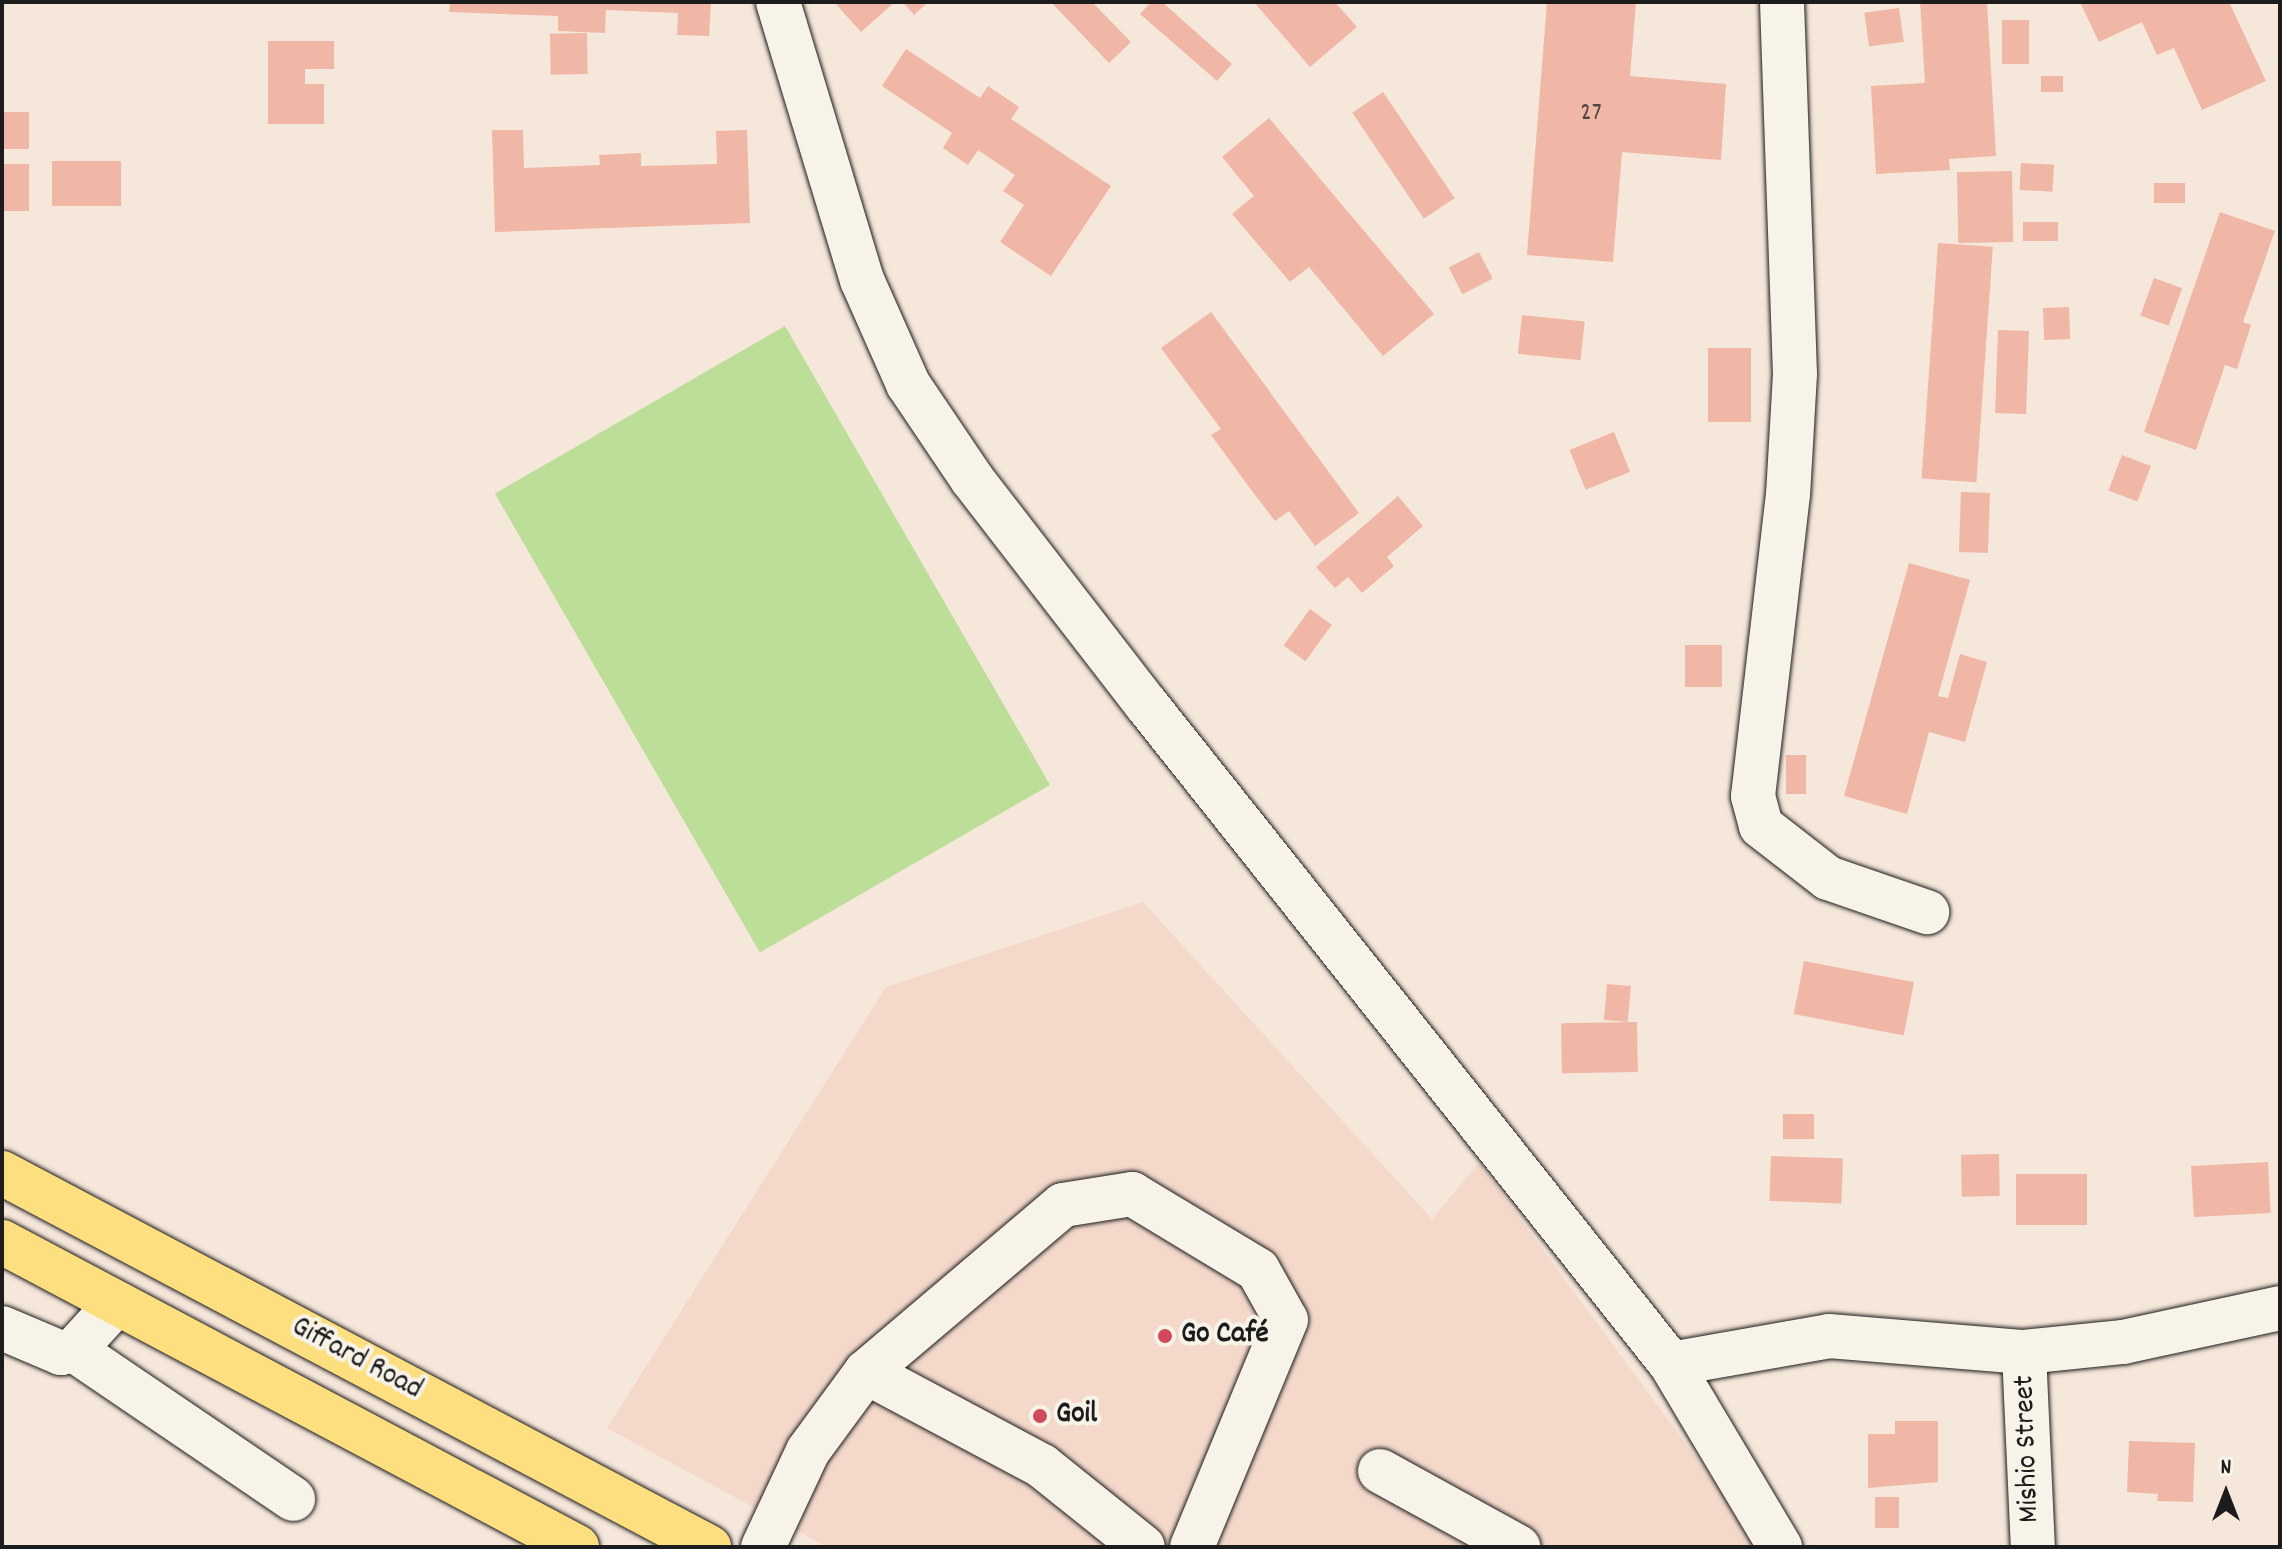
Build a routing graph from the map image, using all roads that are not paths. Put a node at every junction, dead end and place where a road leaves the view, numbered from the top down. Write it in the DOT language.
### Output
graph roads {
  1 [pos="778,2"];
  2 [pos="1782,2"];
  3 [pos="1927,912"];
  4 [pos="2,1173"];
  5 [pos="2,1242"];
  6 [pos="116,1304"];
  7 [pos="2280,1308"];
  8 [pos="2,1328"];
  9 [pos="74,1350"];
  10 [pos="2024,1352"];
  11 [pos="1671,1364"];
  12 [pos="866,1372"];
  13 [pos="1380,1471"];
  14 [pos="293,1499"];
  15 [pos="577,1547"];
  16 [pos="709,1547"];
  17 [pos="763,1547"];
  18 [pos="1143,1547"];
  19 [pos="1192,1547"];
  20 [pos="1518,1547"];
  21 [pos="1780,1547"];
  22 [pos="2033,1547"];
  1 -- 11 [label="street"];
  2 -- 3 [label="street"];
  4 -- 16 [label="main road, Giffard Road"];
  5 -- 6 [label="main road, Giffard Road"];
  6 -- 9 [label="street"];
  6 -- 15 [label="main road, Giffard Road"];
  7 -- 10 [label="street"];
  8 -- 9 [label="street"];
  9 -- 14 [label="street"];
  10 -- 11 [label="street"];
  10 -- 22 [label="street, Mishio Street"];
  11 -- 21 [label="street"];
  12 -- 17 [label="street"];
  12 -- 18 [label="street"];
  12 -- 19 [label="street"];
  13 -- 20 [label="street"];
}
